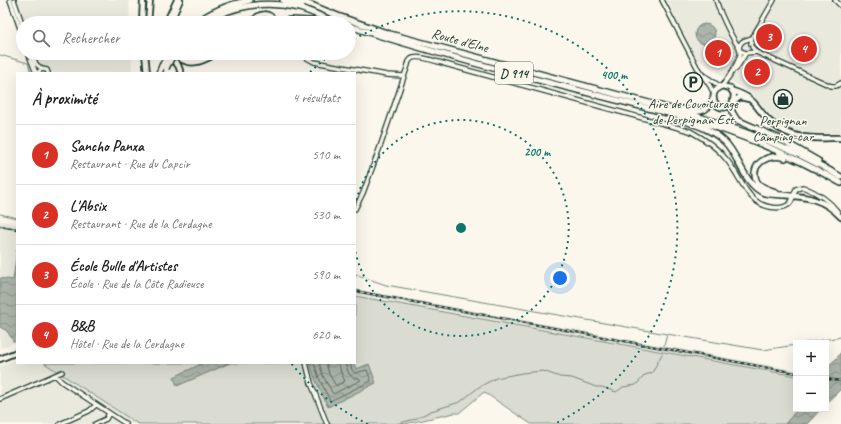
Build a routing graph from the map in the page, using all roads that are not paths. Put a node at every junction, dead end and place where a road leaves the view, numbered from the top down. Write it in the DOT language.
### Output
graph roads {
  1 [pos="10,0"];
  2 [pos="14,0"];
  3 [pos="143,0"];
  4 [pos="150,0"];
  5 [pos="178,0"];
  6 [pos="250,0"];
  7 [pos="283,0"];
  8 [pos="299,0"];
  9 [pos="662,0"];
  10 [pos="716,0"];
  11 [pos="774,0"];
  12 [pos="835,0"];
  13 [pos="841,6"];
  14 [pos="322,10"];
  15 [pos="20,16"];
  16 [pos="142,16"];
  17 [pos="149,16"];
  18 [pos="170,16"];
  19 [pos="172,16"];
  20 [pos="206,16"];
  21 [pos="214,16"];
  22 [pos="258,16"];
  23 [pos="270,16"];
  24 [pos="321,16"];
  25 [pos="338,16"];
  26 [pos="16,17"];
  27 [pos="356,22"];
  28 [pos="356,30"];
  29 [pos="732,35"];
  30 [pos="752,38"];
  31 [pos="744,41"];
  32 [pos="752,46"];
  33 [pos="740,49"];
  34 [pos="756,52"];
  35 [pos="748,53"];
  36 [pos="31,60"];
  37 [pos="35,60"];
  38 [pos="146,60"];
  39 [pos="169,60"];
  40 [pos="173,60"];
  41 [pos="183,60"];
  42 [pos="202,60"];
  43 [pos="310,60"];
  44 [pos="42,69"];
  45 [pos="164,69"];
  46 [pos="36,72"];
  47 [pos="38,72"];
  48 [pos="48,72"];
  49 [pos="147,72"];
  50 [pos="181,72"];
  51 [pos="700,72"];
  52 [pos="404,76"];
  53 [pos="557,78"];
  54 [pos="841,83"];
  55 [pos="722,86"];
  56 [pos="732,90"];
  57 [pos="714,96"];
  58 [pos="732,103"];
  59 [pos="755,104"];
  60 [pos="642,107"];
  61 [pos="841,138"];
  62 [pos="841,176"];
  63 [pos="841,185"];
  64 [pos="783,195"];
  65 [pos="793,196"];
  66 [pos="356,207"];
  67 [pos="841,216"];
  68 [pos="16,353"];
  69 [pos="0,360"];
  70 [pos="306,364"];
  71 [pos="62,372"];
  72 [pos="55,375"];
  73 [pos="0,399"];
  74 [pos="96,405"];
  75 [pos="109,413"];
  76 [pos="60,424"];
  77 [pos="95,424"];
  78 [pos="126,424"];
  79 [pos="327,424"];
  1 -- 26 [label="street"];
  2 -- 15 [label="street"];
  3 -- 16 [label="main road"];
  4 -- 17 [label="main road"];
  5 -- 18 [label="main road"];
  5 -- 19 [label="main road"];
  6 -- 20 [label="highway"];
  7 -- 14 [label="highway, D 914"];
  8 -- 14 [label="highway"];
  9 -- 51 [label="street"];
  10 -- 29 [label="street"];
  11 -- 30 [label="street"];
  12 -- 13 [label="street"];
  14 -- 25 [label="highway, Route d'Elne / D 914"];
  21 -- 24 [label="highway"];
  22 -- 23 [label="main road"];
  27 -- 53 [label="highway, Route d'Elne / D 914"];
  28 -- 60 [label="highway, Route d'Elne / D 914"];
  29 -- 31 [label="street"];
  29 -- 33 [label="street"];
  30 -- 31 [label="street"];
  30 -- 32 [label="street"];
  31 -- 32 [label="street"];
  31 -- 33 [label="street"];
  32 -- 34 [label="street"];
  32 -- 35 [label="street"];
  33 -- 35 [label="street"];
  33 -- 55 [label="street"];
  34 -- 35 [label="street"];
  34 -- 54 [label="street"];
  35 -- 56 [label="street"];
  36 -- 46 [label="street"];
  37 -- 44 [label="street"];
  38 -- 49 [label="main road"];
  39 -- 45 [label="highway, bridge"];
  40 -- 50 [label="main road"];
  41 -- 42 [label="main road"];
  43 -- 52 [label="street"];
  44 -- 47 [label="street"];
  44 -- 48 [label="street"];
  51 -- 55 [label="street"];
  51 -- 57 [label="street"];
  52 -- 65 [label="street"];
  52 -- 66 [label="street"];
  53 -- 57 [label="highway"];
  53 -- 62 [label="highway, Route d'Elne / D 914"];
  55 -- 56 [label="main road"];
  55 -- 57 [label="main road"];
  56 -- 58 [label="main road"];
  56 -- 59 [label="main road"];
  57 -- 58 [label="main road"];
  58 -- 59 [label="main road"];
  58 -- 62 [label="highway"];
  59 -- 61 [label="main road"];
  60 -- 63 [label="highway, Route d'Elne / D 914"];
  60 -- 64 [label="highway"];
  63 -- 64 [label="highway"];
  64 -- 65 [label="main road"];
  65 -- 67 [label="main road"];
  65 -- 67 [label="street"];
  68 -- 69 [label="main road"];
  70 -- 79 [label="street"];
  71 -- 72 [label="street"];
  72 -- 73 [label="street"];
  72 -- 74 [label="street"];
  74 -- 75 [label="street"];
  74 -- 76 [label="street"];
  75 -- 77 [label="street"];
  75 -- 78 [label="street"];
}
